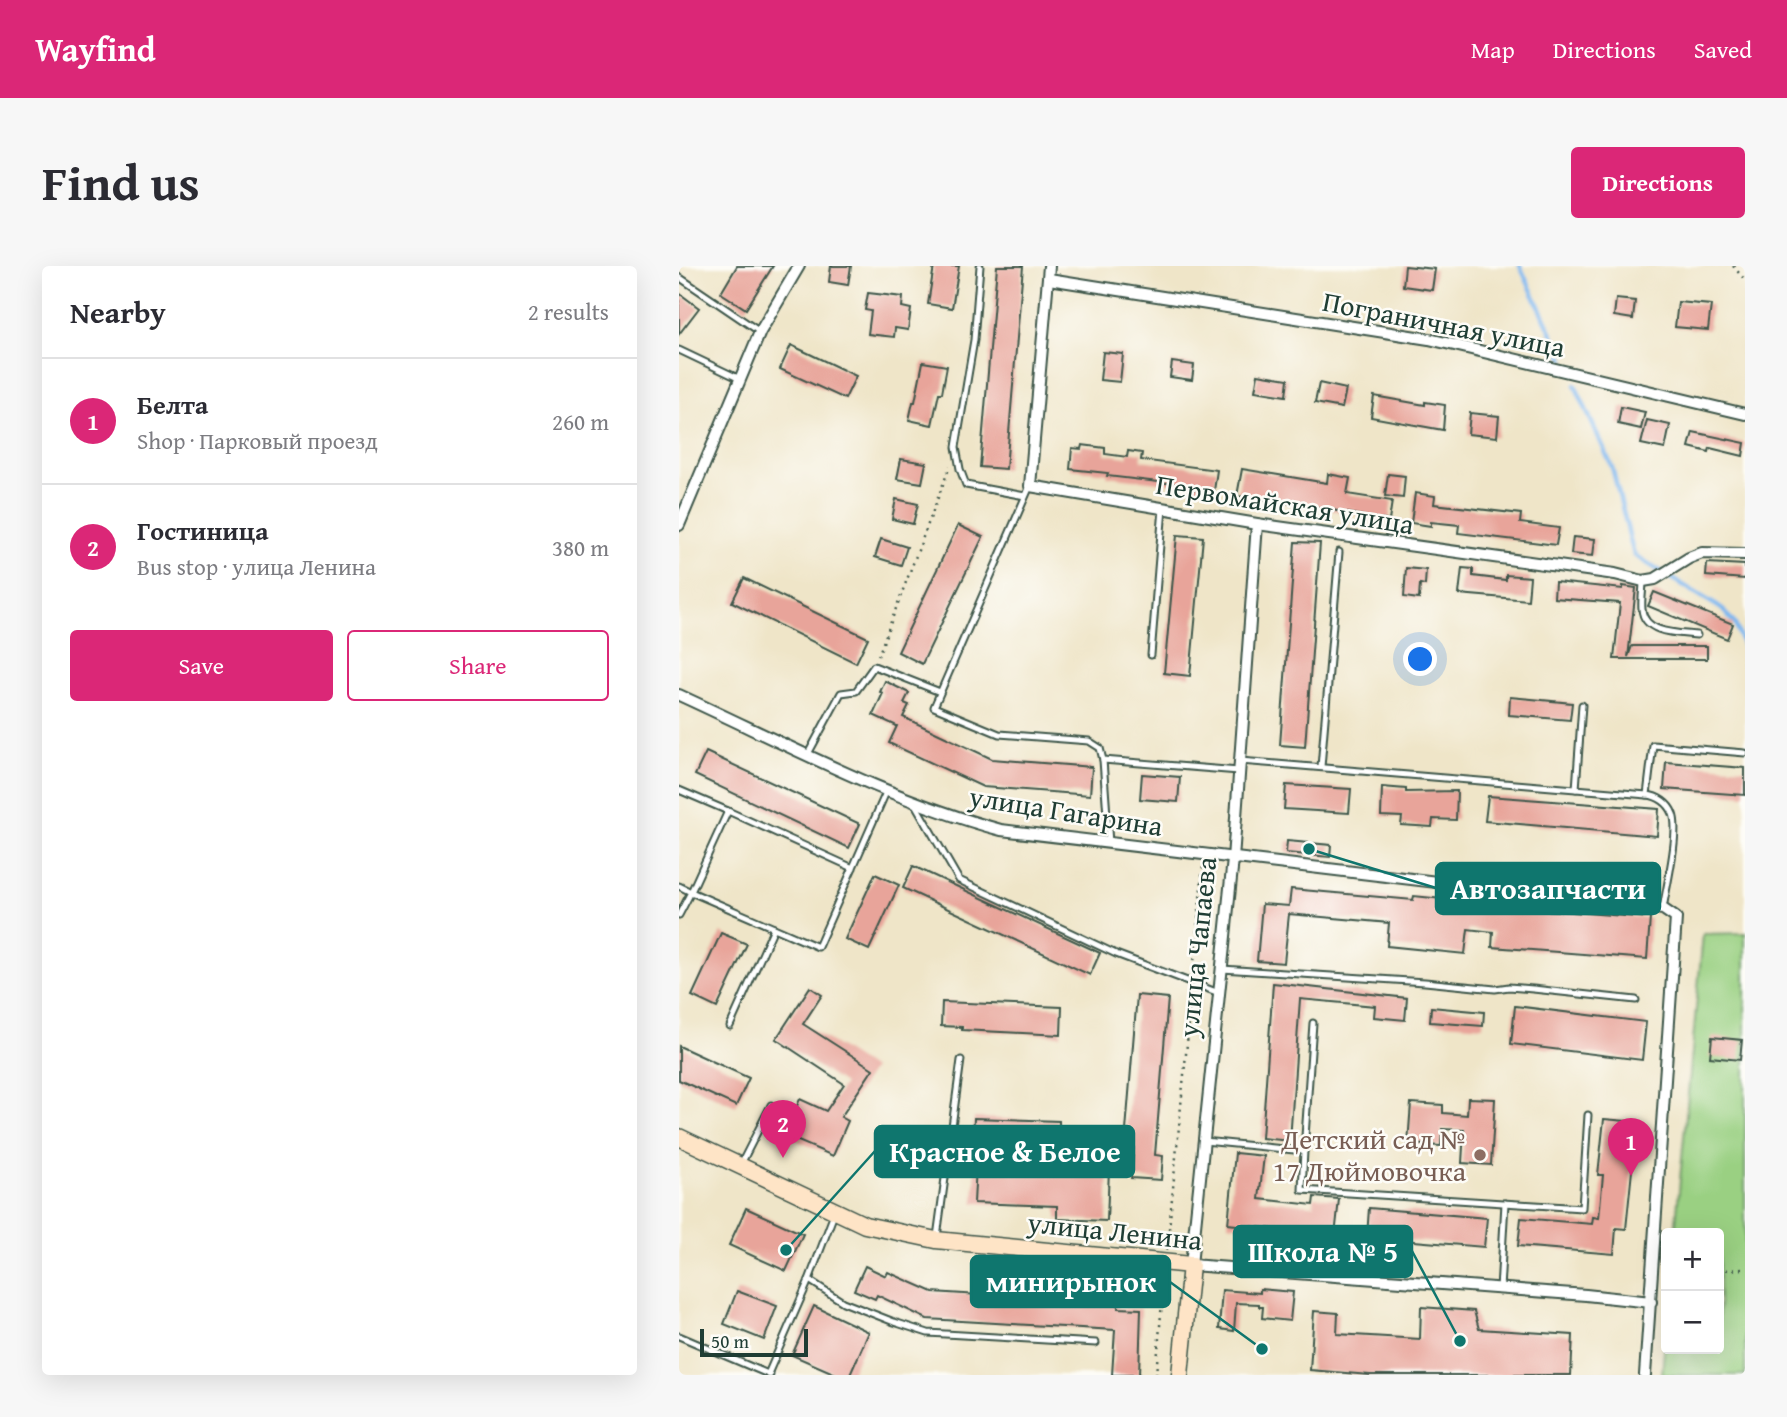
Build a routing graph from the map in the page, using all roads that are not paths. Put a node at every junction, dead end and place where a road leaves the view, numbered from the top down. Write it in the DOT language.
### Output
graph roads {
  1 [pos="799,266"];
  2 [pos="980,266"];
  3 [pos="1049,266"];
  4 [pos="679,277"];
  5 [pos="1049,279"];
  6 [pos="760,332"];
  7 [pos="679,350"];
  8 [pos="740,379"];
  9 [pos="1745,414"];
  10 [pos="1027,491"];
  11 [pos="1163,508"];
  12 [pos="679,524"];
  13 [pos="1257,524"];
  14 [pos="1339,552"];
  15 [pos="1745,554"];
  16 [pos="1643,581"];
  17 [pos="1697,635"];
  18 [pos="1150,655"];
  19 [pos="940,692"];
  20 [pos="679,695"];
  21 [pos="1581,705"];
  22 [pos="1745,752"];
  23 [pos="808,754"];
  24 [pos="1103,760"];
  25 [pos="1240,766"];
  26 [pos="1321,767"];
  27 [pos="1576,789"];
  28 [pos="679,790"];
  29 [pos="887,790"];
  30 [pos="1647,795"];
  31 [pos="914,801"];
  32 [pos="728,811"];
  33 [pos="1109,843"];
  34 [pos="1233,859"];
  35 [pos="853,868"];
  36 [pos="679,886"];
  37 [pos="691,892"];
  38 [pos="1663,909"];
  39 [pos="679,915"];
  40 [pos="774,928"];
  41 [pos="1222,968"];
  42 [pos="1219,993"];
  43 [pos="1636,1000"];
  44 [pos="1313,1023"];
  45 [pos="730,1026"];
  46 [pos="961,1060"];
  47 [pos="771,1105"];
  48 [pos="1588,1115"];
  49 [pos="679,1138"];
  50 [pos="1204,1141"];
  51 [pos="1304,1151"];
  52 [pos="740,1167"];
  53 [pos="1505,1203"];
  54 [pos="835,1212"];
  55 [pos="936,1240"];
  56 [pos="1191,1265"];
  57 [pos="809,1280"];
  58 [pos="1500,1289"];
  59 [pos="1651,1302"];
  60 [pos="679,1336"];
  61 [pos="1096,1343"];
  62 [pos="769,1375"];
  63 [pos="1180,1375"];
  64 [pos="1645,1375"];
  1 -- 6 [label="street"];
  2 -- 10 [label="lane"];
  3 -- 5 [label="street"];
  4 -- 6 [label="lane"];
  5 -- 9 [label="street, Пограничная улица"];
  5 -- 10 [label="street"];
  6 -- 8 [label="street"];
  7 -- 8 [label="lane"];
  8 -- 12 [label="street"];
  10 -- 11 [label="street, Первомайская улица"];
  10 -- 19 [label="lane"];
  11 -- 13 [label="street, Первомайская улица"];
  11 -- 18 [label="lane"];
  13 -- 16 [label="street, Первомайская улица"];
  13 -- 25 [label="street, улица Чапаева"];
  14 -- 26 [label="lane"];
  15 -- 16 [label="street, Первомайская улица"];
  16 -- 17 [label="lane"];
  19 -- 23 [label="lane"];
  19 -- 24 [label="lane"];
  20 -- 23 [label="street, улица Гагарина"];
  21 -- 27 [label="lane"];
  22 -- 30 [label="lane"];
  23 -- 29 [label="street, улица Гагарина"];
  24 -- 25 [label="lane"];
  24 -- 33 [label="lane"];
  25 -- 26 [label="lane"];
  25 -- 34 [label="street, улица Чапаева"];
  26 -- 27 [label="lane"];
  27 -- 30 [label="lane"];
  28 -- 32 [label="lane"];
  29 -- 31 [label="street, улица Гагарина"];
  29 -- 35 [label="lane"];
  30 -- 38 [label="lane"];
  31 -- 33 [label="street, улица Гагарина"];
  31 -- 42 [label="lane"];
  32 -- 35 [label="lane"];
  32 -- 37 [label="lane"];
  33 -- 34 [label="street, улица Гагарина"];
  34 -- 38 [label="street, улица Гагарина"];
  34 -- 41 [label="street, улица Чапаева"];
  35 -- 40 [label="lane"];
  36 -- 37 [label="lane"];
  37 -- 39 [label="lane"];
  37 -- 40 [label="lane"];
  38 -- 59 [label="street, улица Гагарина"];
  40 -- 45 [label="lane"];
  41 -- 42 [label="street, улица Чапаева"];
  41 -- 43 [label="lane"];
  42 -- 50 [label="street, улица Чапаева"];
  44 -- 51 [label="lane"];
  46 -- 55 [label="lane"];
  47 -- 52 [label="lane"];
  48 -- 53 [label="lane"];
  49 -- 52 [label="main road, улица Ленина"];
  50 -- 51 [label="lane"];
  50 -- 56 [label="street, улица Чапаева"];
  51 -- 53 [label="lane"];
  52 -- 54 [label="main road, улица Ленина"];
  53 -- 58 [label="lane"];
  54 -- 55 [label="main road, улица Ленина"];
  54 -- 57 [label="lane"];
  55 -- 56 [label="main road, улица Ленина"];
  56 -- 58 [label="street, улица Ленина"];
  56 -- 63 [label="main road, улица Чапаева"];
  57 -- 61 [label="lane"];
  57 -- 62 [label="lane"];
  58 -- 59 [label="street, улица Ленина"];
  59 -- 64 [label="street"];
  60 -- 62 [label="lane"];
}
